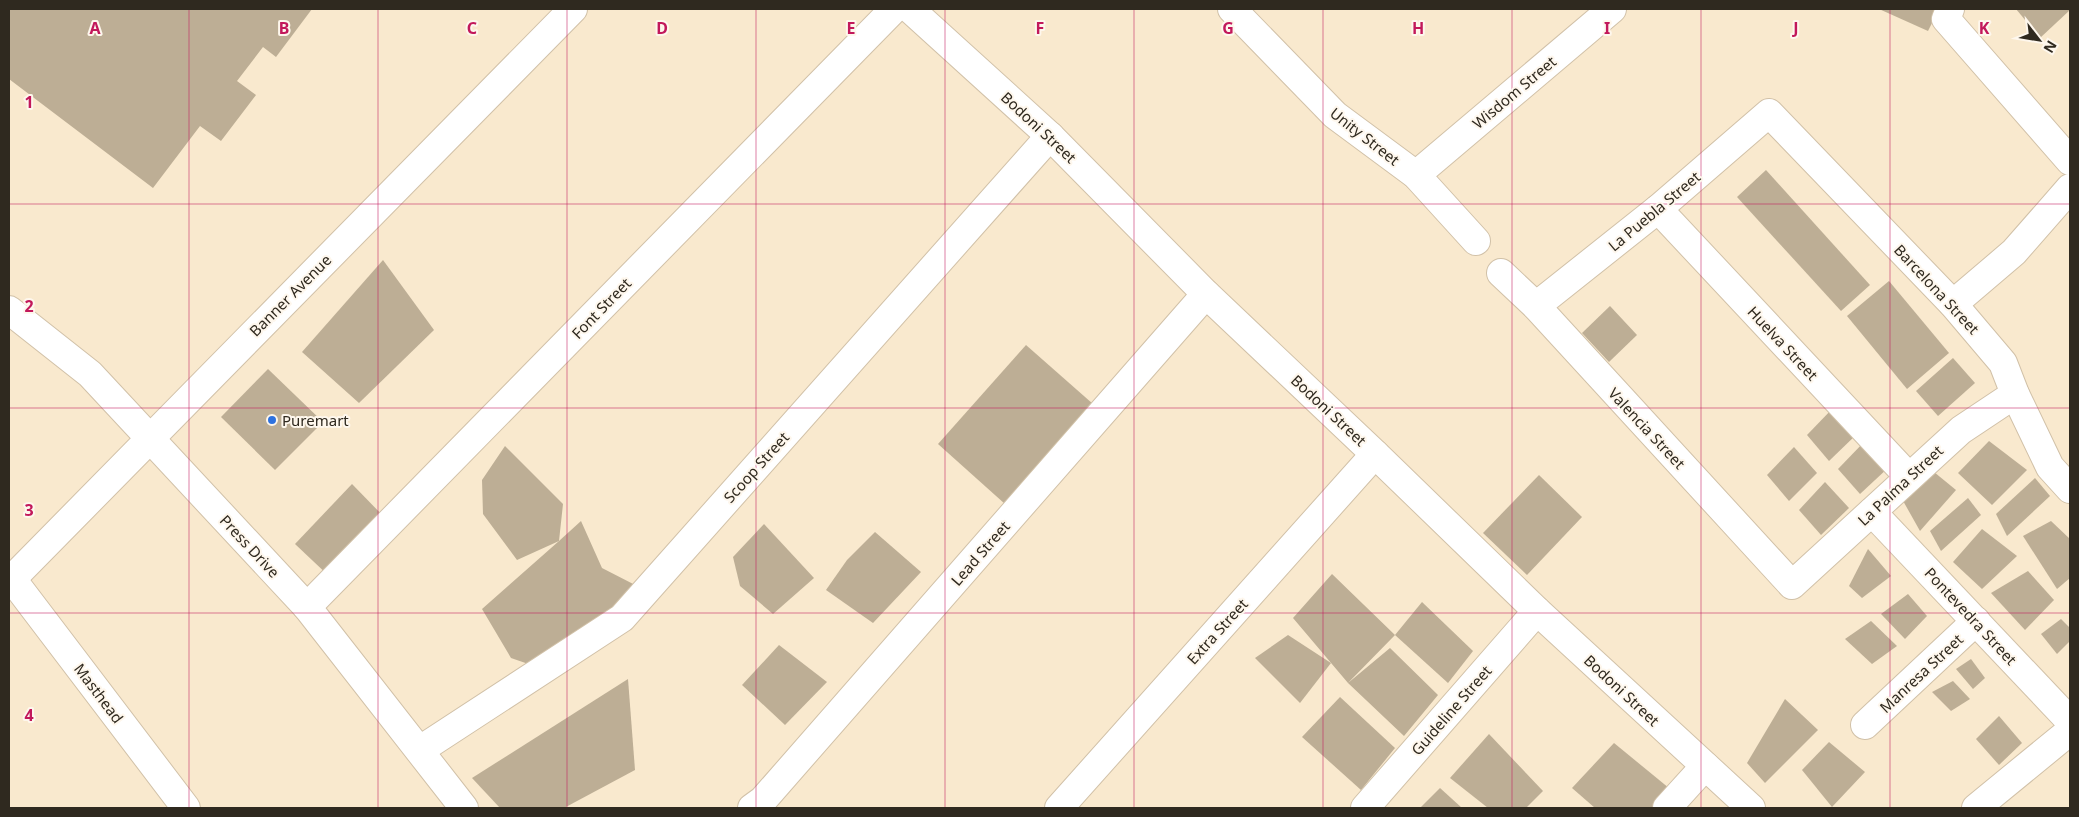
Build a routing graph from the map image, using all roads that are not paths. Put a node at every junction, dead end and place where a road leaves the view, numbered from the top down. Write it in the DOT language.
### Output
graph roads {
  1 [pos="573,9"];
  2 [pos="894,9"];
  3 [pos="910,9"];
  4 [pos="1232,9"];
  5 [pos="1612,9"];
  6 [pos="1948,14"];
  7 [pos="1769,113"];
  8 [pos="1050,136"];
  9 [pos="2070,161"];
  10 [pos="1416,175"];
  11 [pos="2070,188"];
  12 [pos="1658,209"];
  13 [pos="1476,241"];
  14 [pos="1501,273"];
  15 [pos="1206,294"];
  16 [pos="1953,304"];
  17 [pos="1536,306"];
  18 [pos="9,310"];
  19 [pos="2016,394"];
  20 [pos="150,437"];
  21 [pos="1375,454"];
  22 [pos="1909,477"];
  23 [pos="2070,489"];
  24 [pos="1872,512"];
  25 [pos="11,580"];
  26 [pos="1792,585"];
  27 [pos="307,607"];
  28 [pos="1537,611"];
  29 [pos="1976,621"];
  30 [pos="2070,721"];
  31 [pos="1865,725"];
  32 [pos="2070,731"];
  33 [pos="420,750"];
  34 [pos="1705,766"];
  35 [pos="186,808"];
  36 [pos="464,808"];
  37 [pos="752,808"];
  38 [pos="1059,808"];
  39 [pos="1365,808"];
  40 [pos="1667,808"];
  41 [pos="1751,808"];
  42 [pos="1976,808"];
  1 -- 20 [label="street, Banner Avenue"];
  2 -- 27 [label="street, Font Street"];
  3 -- 8 [label="street, Bodoni Street"];
  4 -- 10 [label="street, Unity Street"];
  5 -- 10 [label="street, Wisdom Street"];
  6 -- 9 [label="street"];
  7 -- 12 [label="street, La Puebla Street"];
  7 -- 16 [label="street, Barcelona Street"];
  8 -- 15 [label="street, Bodoni Street"];
  8 -- 33 [label="street, Scoop Street"];
  10 -- 13 [label="street, Unity Street"];
  11 -- 16 [label="street"];
  12 -- 17 [label="street, La Puebla Street"];
  12 -- 22 [label="street, Huelva Street"];
  14 -- 17 [label="street, Valencia Street"];
  15 -- 21 [label="street, Bodoni Street"];
  15 -- 37 [label="street, Lead Street"];
  16 -- 19 [label="street, Barcelona Street"];
  17 -- 26 [label="street, Valencia Street"];
  18 -- 20 [label="street, Press Drive"];
  19 -- 22 [label="street, La Palma Street"];
  19 -- 23 [label="street, Barcelona Street"];
  20 -- 25 [label="street, Banner Avenue"];
  20 -- 27 [label="street, Press Drive"];
  21 -- 28 [label="street, Bodoni Street"];
  21 -- 38 [label="street, Extra Street"];
  22 -- 24 [label="street, La Palma Street"];
  24 -- 26 [label="street, La Palma Street"];
  24 -- 29 [label="street, Pontevedra Street"];
  25 -- 35 [label="street, Masthead"];
  27 -- 33 [label="street, Press Drive"];
  28 -- 34 [label="street, Bodoni Street"];
  28 -- 39 [label="street, Guideline Street"];
  29 -- 30 [label="street, Pontevedra Street"];
  29 -- 31 [label="street, Manresa Street"];
  32 -- 42 [label="street"];
  33 -- 36 [label="street, Press Drive"];
  34 -- 40 [label="street"];
  34 -- 41 [label="street, Bodoni Street"];
}
